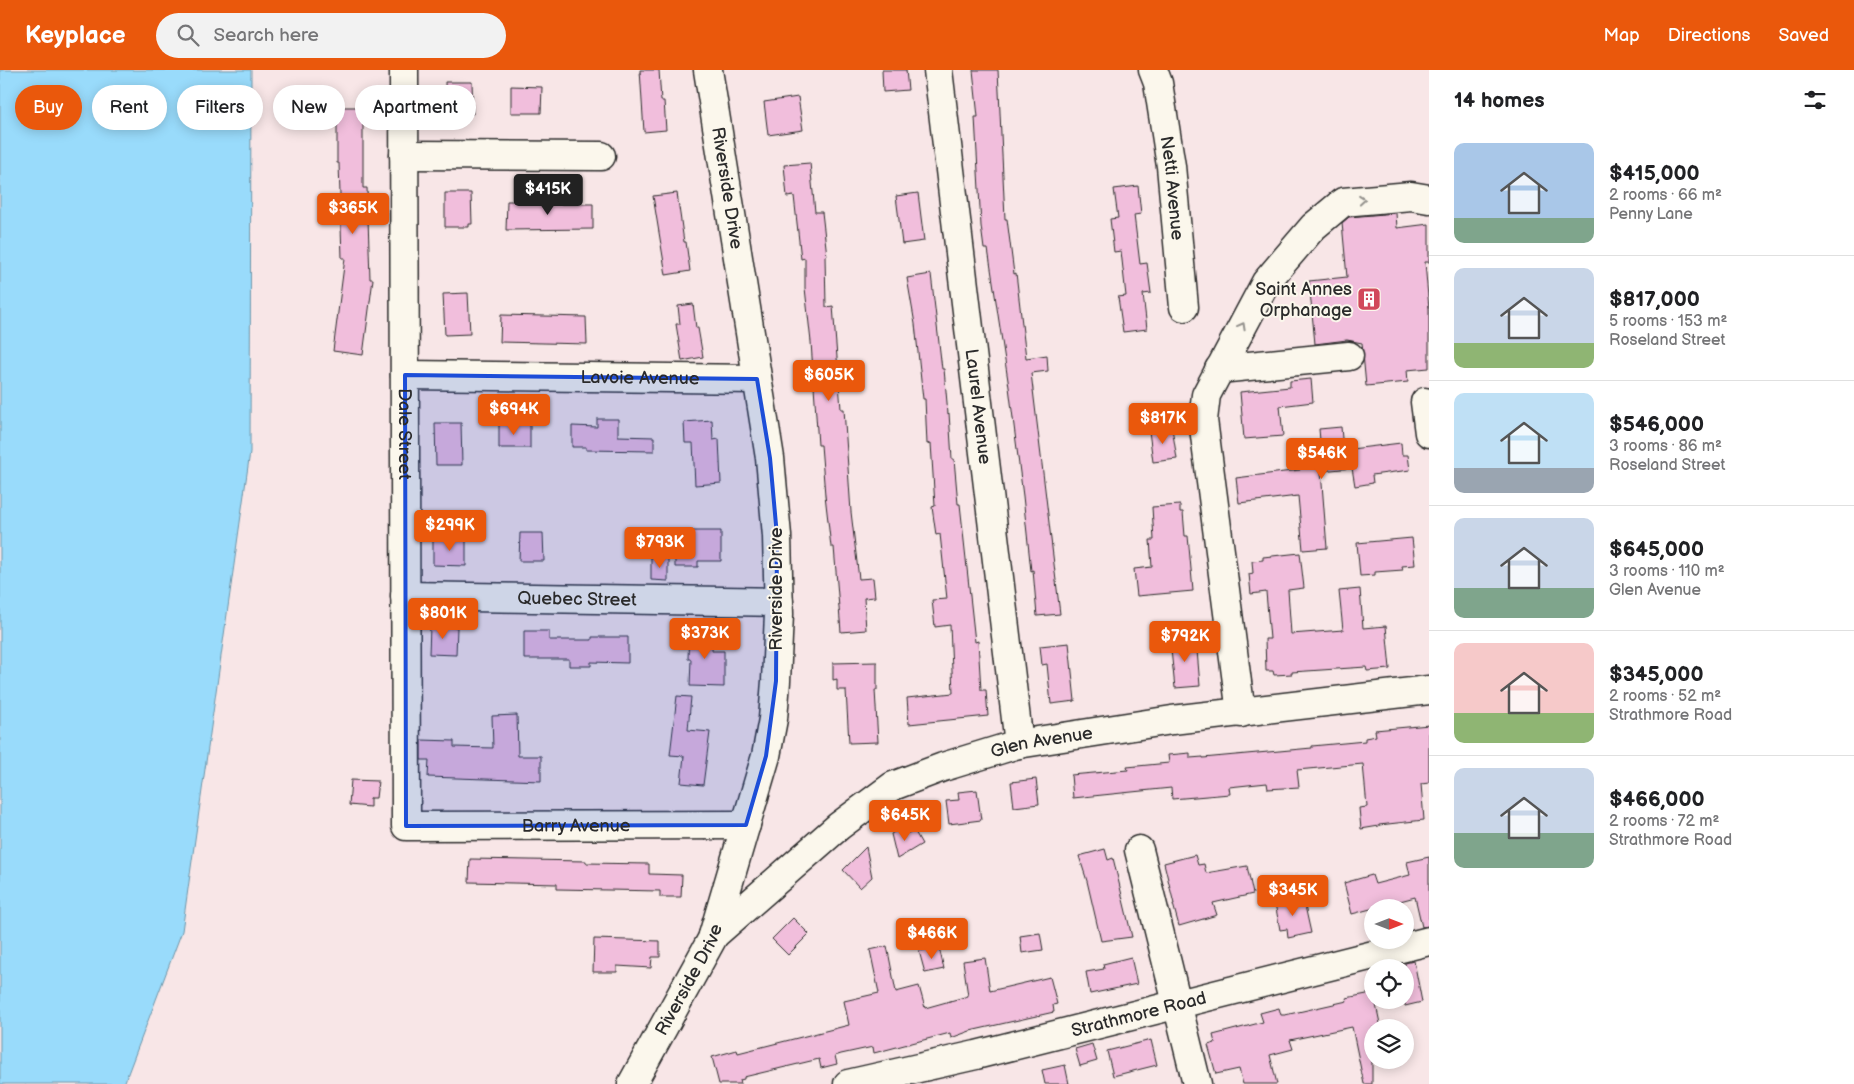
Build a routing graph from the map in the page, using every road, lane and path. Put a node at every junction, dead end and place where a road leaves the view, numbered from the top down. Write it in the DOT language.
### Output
graph roads {
  1 [pos="404,70"];
  2 [pos="708,70"];
  3 [pos="938,70"];
  4 [pos="1153,70"];
  5 [pos="404,155"];
  6 [pos="601,156"];
  7 [pos="1429,199"];
  8 [pos="1184,307"];
  9 [pos="1349,356"];
  10 [pos="1219,369"];
  11 [pos="404,375"];
  12 [pos="757,379"];
  13 [pos="1425,402"];
  14 [pos="1429,434"];
  15 [pos="405,596"];
  16 [pos="779,602"];
  17 [pos="1429,690"];
  18 [pos="1240,712"];
  19 [pos="1019,744"];
  20 [pos="746,825"];
  21 [pos="406,826"];
  22 [pos="1139,850"];
  23 [pos="713,936"];
  24 [pos="1429,941"];
  25 [pos="1177,1005"];
  26 [pos="632,1084"];
  27 [pos="848,1084"];
  28 [pos="1197,1084"];
  1 -- 5 [label="street, Dale Street"];
  2 -- 12 [label="street, Riverside Drive"];
  3 -- 19 [label="street, Laurel Avenue"];
  4 -- 8 [label="street, Netti Avenue"];
  5 -- 6 [label="street"];
  5 -- 11 [label="street, Dale Street"];
  10 -- 7 [label="street, one-way"];
  9 -- 10 [label="street"];
  10 -- 18 [label="street"];
  11 -- 12 [label="street, Lavoie Avenue"];
  11 -- 15 [label="street, Dale Street"];
  12 -- 16 [label="street, Riverside Drive"];
  13 -- 14 [label="street"];
  15 -- 16 [label="street, Quebec Street"];
  15 -- 21 [label="street, Dale Street"];
  16 -- 20 [label="street, Riverside Drive"];
  17 -- 18 [label="street, Glen Avenue"];
  18 -- 19 [label="street, Glen Avenue"];
  19 -- 23 [label="street, Glen Avenue"];
  20 -- 21 [label="street, Barry Avenue"];
  20 -- 23 [label="street, Riverside Drive"];
  22 -- 25 [label="street"];
  23 -- 26 [label="street, Riverside Drive"];
  24 -- 25 [label="street, Strathmore Road"];
  25 -- 27 [label="street, Strathmore Road"];
  25 -- 28 [label="street"];
}
